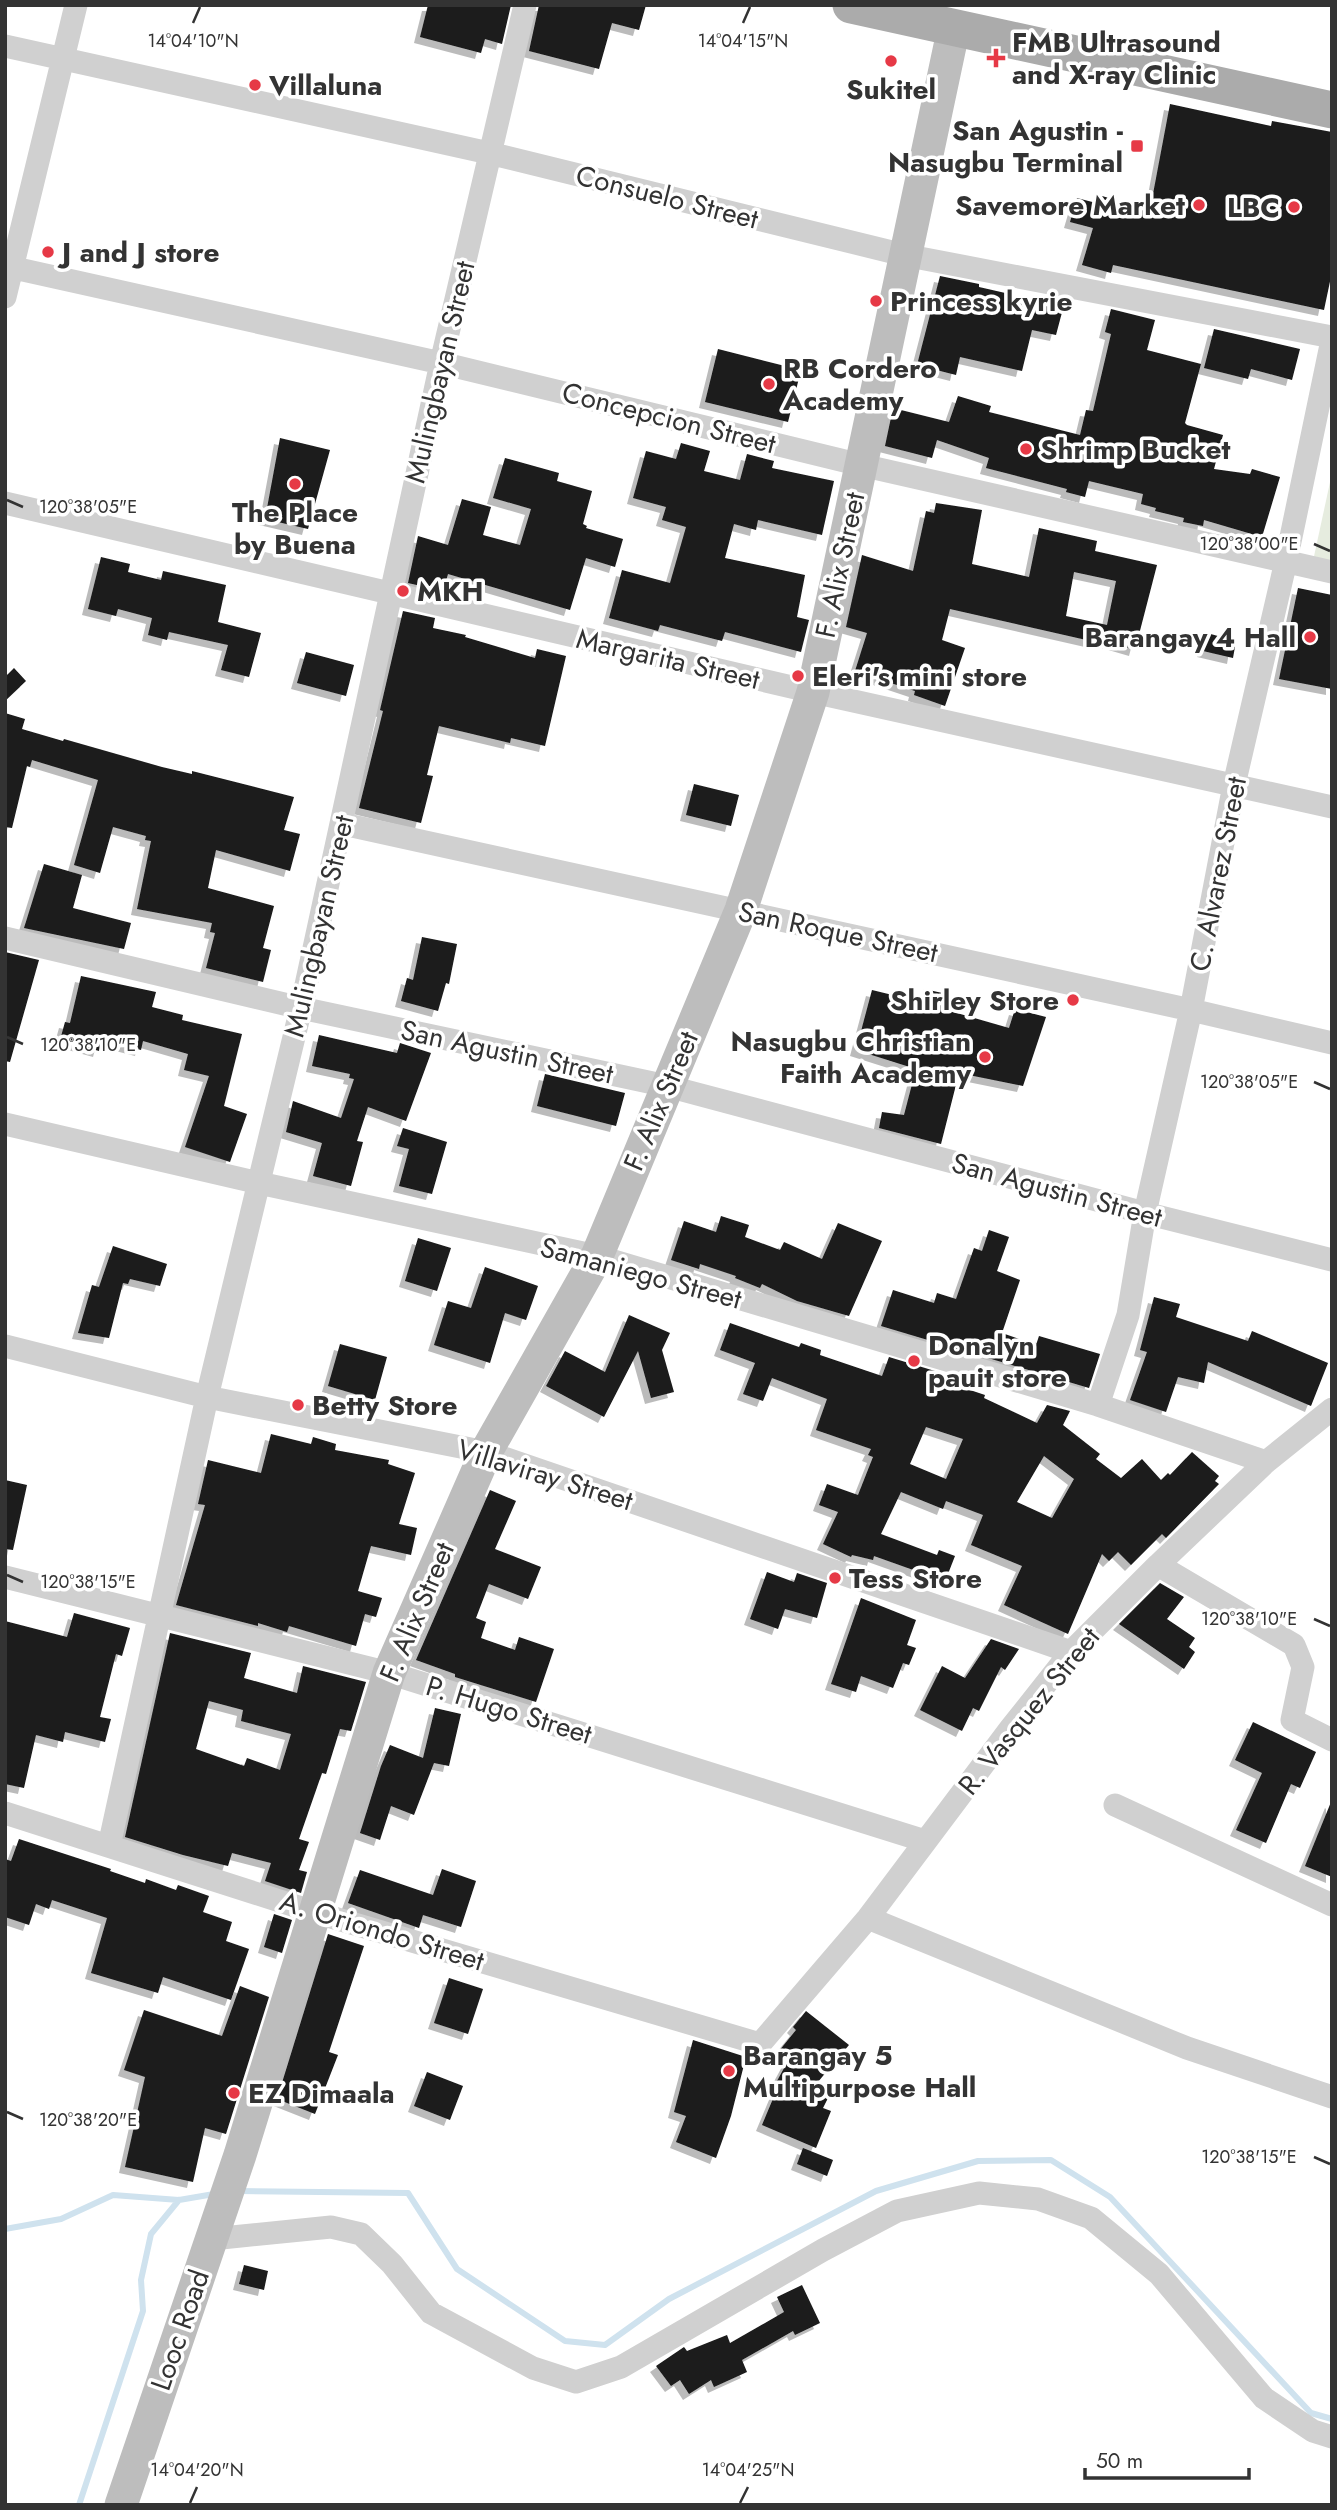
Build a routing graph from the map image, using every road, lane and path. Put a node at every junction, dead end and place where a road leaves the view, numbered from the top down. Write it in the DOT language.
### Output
graph roads {
  1 [pos="76,5"];
  2 [pos="525,5"];
  3 [pos="851,5"];
  4 [pos="956,16"];
  5 [pos="5,46"];
  6 [pos="64,58"];
  7 [pos="1332,110"];
  8 [pos="489,153"];
  9 [pos="904,255"];
  10 [pos="9,267"];
  11 [pos="5,298"];
  12 [pos="1332,339"];
  13 [pos="442,363"];
  14 [pos="861,465"];
  15 [pos="5,503"];
  16 [pos="1286,561"];
  17 [pos="1332,572"];
  18 [pos="391,595"];
  19 [pos="813,692"];
  20 [pos="1234,785"];
  21 [pos="1332,807"];
  22 [pos="343,824"];
  23 [pos="741,910"];
  24 [pos="5,938"];
  25 [pos="301,1008"];
  26 [pos="1191,1010"];
  27 [pos="1332,1043"];
  28 [pos="667,1086"];
  29 [pos="5,1124"];
  30 [pos="259,1183"];
  31 [pos="1144,1213"];
  32 [pos="597,1256"];
  33 [pos="1332,1260"];
  34 [pos="5,1346"];
  35 [pos="207,1396"];
  36 [pos="1098,1405"];
  37 [pos="1332,1409"];
  38 [pos="486,1452"];
  39 [pos="1266,1462"];
  40 [pos="1158,1564"];
  41 [pos="5,1577"];
  42 [pos="160,1616"];
  43 [pos="1072,1653"];
  44 [pos="390,1673"];
  45 [pos="1332,1740"];
  46 [pos="1115,1805"];
  47 [pos="5,1813"];
  48 [pos="925,1841"];
  49 [pos="109,1846"];
  50 [pos="1332,1905"];
  51 [pos="314,1912"];
  52 [pos="868,1918"];
  53 [pos="760,2044"];
  54 [pos="1332,2097"];
  55 [pos="240,2155"];
  56 [pos="216,2225"];
  57 [pos="1332,2437"];
  58 [pos="121,2505"];
  1 -- 6 [label="street"];
  2 -- 8 [label="street, Mulingbayan Street"];
  3 -- 4 [label="main road"];
  4 -- 7 [label="main road"];
  4 -- 9 [label="main road, F. Alix Street"];
  5 -- 6 [label="street, Consuelo Street"];
  6 -- 8 [label="street, Consuelo Street"];
  6 -- 10 [label="street"];
  8 -- 9 [label="street, Consuelo Street"];
  8 -- 13 [label="street, Mulingbayan Street"];
  9 -- 12 [label="street, Consuelo Street"];
  9 -- 14 [label="main road, F. Alix Street"];
  10 -- 11 [label="street"];
  10 -- 13 [label="street, Concepcion Street"];
  12 -- 16 [label="street, C. Alvarez Street"];
  13 -- 14 [label="street, Concepcion Street"];
  13 -- 18 [label="street, Mulingbayan Street"];
  14 -- 16 [label="street, Concepcion Street"];
  14 -- 19 [label="main road, F. Alix Street"];
  15 -- 18 [label="street, Margarita Street"];
  16 -- 17 [label="street, Concepcion Street"];
  16 -- 20 [label="street, C. Alvarez Street"];
  18 -- 19 [label="street, Margarita Street"];
  18 -- 22 [label="street, Mulingbayan Street"];
  19 -- 20 [label="street, Margarita Street"];
  19 -- 23 [label="main road, F. Alix Street"];
  20 -- 21 [label="street, Margarita Street"];
  20 -- 26 [label="street, C. Alvarez Street"];
  22 -- 23 [label="street, San Roque Street"];
  22 -- 25 [label="street, Mulingbayan Street"];
  23 -- 26 [label="street, San Roque Street"];
  23 -- 28 [label="main road, F. Alix Street"];
  24 -- 25 [label="street, San Agustin Street"];
  25 -- 28 [label="street, San Agustin Street"];
  25 -- 30 [label="street, Mulingbayan Street"];
  26 -- 27 [label="street, San Roque Street"];
  26 -- 31 [label="street, C. Alvarez Street"];
  28 -- 31 [label="street, San Agustin Street"];
  28 -- 32 [label="main road, F. Alix Street"];
  29 -- 30 [label="street, Samaniego Street"];
  30 -- 32 [label="street, Samaniego Street"];
  30 -- 35 [label="street, Mulingbayan Street"];
  31 -- 33 [label="street, San Agustin Street"];
  31 -- 36 [label="street, C. Alvarez Street"];
  32 -- 36 [label="street, Samaniego Street"];
  32 -- 38 [label="main road, F. Alix Street"];
  34 -- 35 [label="street, Villaviray Street"];
  35 -- 38 [label="street, Villaviray Street"];
  35 -- 42 [label="street, Mulingbayan Street"];
  36 -- 39 [label="street, Samaniego Street"];
  37 -- 39 [label="street, R. Vasquez Street"];
  38 -- 43 [label="street, Villaviray Street"];
  38 -- 44 [label="main road, F. Alix Street"];
  39 -- 40 [label="street, R. Vasquez Street"];
  40 -- 43 [label="street, R. Vasquez Street"];
  40 -- 45 [label="street"];
  41 -- 42 [label="street, P. Hugo Street"];
  42 -- 44 [label="street, P. Hugo Street"];
  42 -- 49 [label="street, Mulingbayan Street"];
  43 -- 48 [label="street, R. Vasquez Street"];
  44 -- 48 [label="street, P. Hugo Street"];
  44 -- 51 [label="main road, F. Alix Street"];
  46 -- 50 [label="street"];
  47 -- 49 [label="street, A. Oriondo Street"];
  48 -- 52 [label="street, R. Vasquez Street"];
  49 -- 51 [label="street, A. Oriondo Street"];
  51 -- 53 [label="street, A. Oriondo Street"];
  51 -- 55 [label="main road, F. Alix Street"];
  52 -- 53 [label="street, R. Vasquez Street"];
  52 -- 54 [label="street"];
  55 -- 56 [label="main road, Looc Road"];
  56 -- 57 [label="street"];
  56 -- 58 [label="main road, Looc Road"];
}
